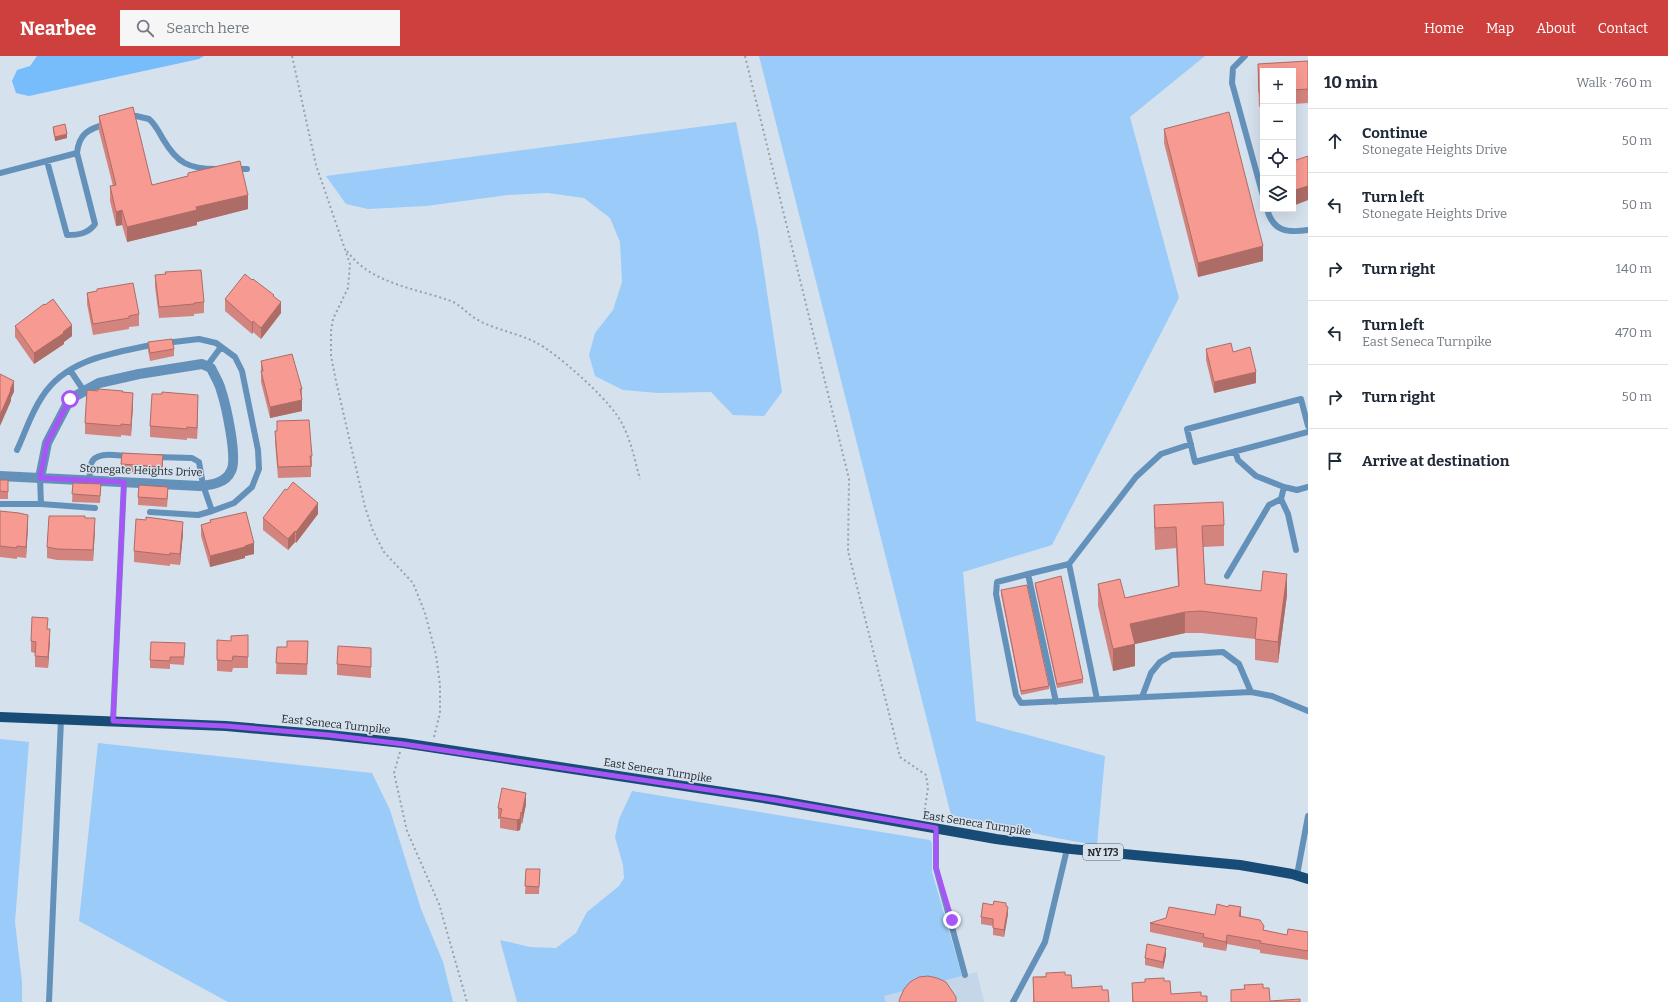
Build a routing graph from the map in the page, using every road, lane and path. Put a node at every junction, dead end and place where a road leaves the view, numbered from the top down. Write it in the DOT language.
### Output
graph roads {
  1 [pos="292,56"];
  2 [pos="745,56"];
  3 [pos="1245,56"];
  4 [pos="122,120"];
  5 [pos="116,121"];
  6 [pos="77,153"];
  7 [pos="47,161"];
  8 [pos="247,169"];
  9 [pos="0,173"];
  10 [pos="1260,185"];
  11 [pos="1268,212"];
  12 [pos="1308,230"];
  13 [pos="345,248"];
  14 [pos="221,347"];
  15 [pos="207,366"];
  16 [pos="70,370"];
  17 [pos="84,391"];
  18 [pos="1308,426"];
  19 [pos="1308,432"];
  20 [pos="1191,444"];
  21 [pos="17,450"];
  22 [pos="1236,451"];
  23 [pos="139,456"];
  24 [pos="147,456"];
  25 [pos="0,476"];
  26 [pos="40,478"];
  27 [pos="90,480"];
  28 [pos="640,480"];
  29 [pos="124,482"];
  30 [pos="203,485"];
  31 [pos="1284,487"];
  32 [pos="1308,487"];
  33 [pos="1281,499"];
  34 [pos="0,504"];
  35 [pos="41,504"];
  36 [pos="95,508"];
  37 [pos="212,511"];
  38 [pos="150,512"];
  39 [pos="1296,550"];
  40 [pos="1069,564"];
  41 [pos="1028,574"];
  42 [pos="1227,576"];
  43 [pos="1251,692"];
  44 [pos="1142,697"];
  45 [pos="1097,699"];
  46 [pos="1056,702"];
  47 [pos="1308,711"];
  48 [pos="0,717"];
  49 [pos="62,719"];
  50 [pos="113,721"];
  51 [pos="403,744"];
  52 [pos="432,748"];
  53 [pos="1308,816"];
  54 [pos="922,826"];
  55 [pos="936,828"];
  56 [pos="1067,849"];
  57 [pos="1296,875"];
  58 [pos="1308,879"];
  59 [pos="965,975"];
  60 [pos="49,1002"];
  61 [pos="467,1002"];
  62 [pos="1013,1002"];
  1 -- 13 [label="path"];
  2 -- 54 [label="path"];
  3 -- 10 [label="lane"];
  4 -- 8 [label="lane"];
  5 -- 6 [label="lane"];
  6 -- 7 [label="lane"];
  6 -- 7 [label="lane"];
  7 -- 9 [label="lane"];
  11 -- 12 [label="lane"];
  13 -- 28 [label="path"];
  13 -- 52 [label="path"];
  14 -- 15 [label="lane"];
  14 -- 16 [label="lane"];
  14 -- 37 [label="lane"];
  15 -- 17 [label="street"];
  15 -- 30 [label="street, Stonegate Heights Drive"];
  16 -- 17 [label="lane"];
  16 -- 21 [label="lane"];
  17 -- 26 [label="street"];
  18 -- 20 [label="lane"];
  19 -- 22 [label="lane"];
  20 -- 22 [label="lane"];
  20 -- 40 [label="lane"];
  22 -- 31 [label="lane"];
  23 -- 27 [label="lane"];
  24 -- 30 [label="lane"];
  25 -- 26 [label="street, Stonegate Heights Drive"];
  26 -- 27 [label="street, Stonegate Heights Drive"];
  26 -- 35 [label="lane"];
  27 -- 29 [label="street, Stonegate Heights Drive"];
  29 -- 30 [label="street, Stonegate Heights Drive"];
  29 -- 50 [label="lane"];
  30 -- 37 [label="lane"];
  31 -- 32 [label="lane"];
  31 -- 33 [label="lane"];
  33 -- 39 [label="lane"];
  33 -- 42 [label="lane"];
  34 -- 35 [label="lane"];
  35 -- 36 [label="lane"];
  37 -- 38 [label="lane"];
  40 -- 41 [label="lane"];
  40 -- 45 [label="lane"];
  41 -- 46 [label="lane"];
  41 -- 46 [label="lane"];
  43 -- 44 [label="lane"];
  43 -- 44 [label="lane"];
  43 -- 47 [label="lane"];
  44 -- 45 [label="lane"];
  45 -- 46 [label="lane"];
  48 -- 49 [label="main road, East Seneca Turnpike / NY 173"];
  49 -- 50 [label="main road, East Seneca Turnpike / NY 173"];
  49 -- 60 [label="lane"];
  50 -- 51 [label="main road, East Seneca Turnpike / NY 173"];
  51 -- 52 [label="main road, East Seneca Turnpike / NY 173"];
  51 -- 61 [label="path"];
  52 -- 54 [label="main road, East Seneca Turnpike / NY 173"];
  53 -- 57 [label="lane"];
  54 -- 55 [label="main road, East Seneca Turnpike / NY 173"];
  55 -- 56 [label="main road, East Seneca Turnpike / NY 173"];
  55 -- 59 [label="lane"];
  56 -- 57 [label="main road, East Seneca Turnpike / NY 173"];
  56 -- 62 [label="lane"];
  57 -- 58 [label="main road, East Seneca Turnpike / NY 173"];
}
